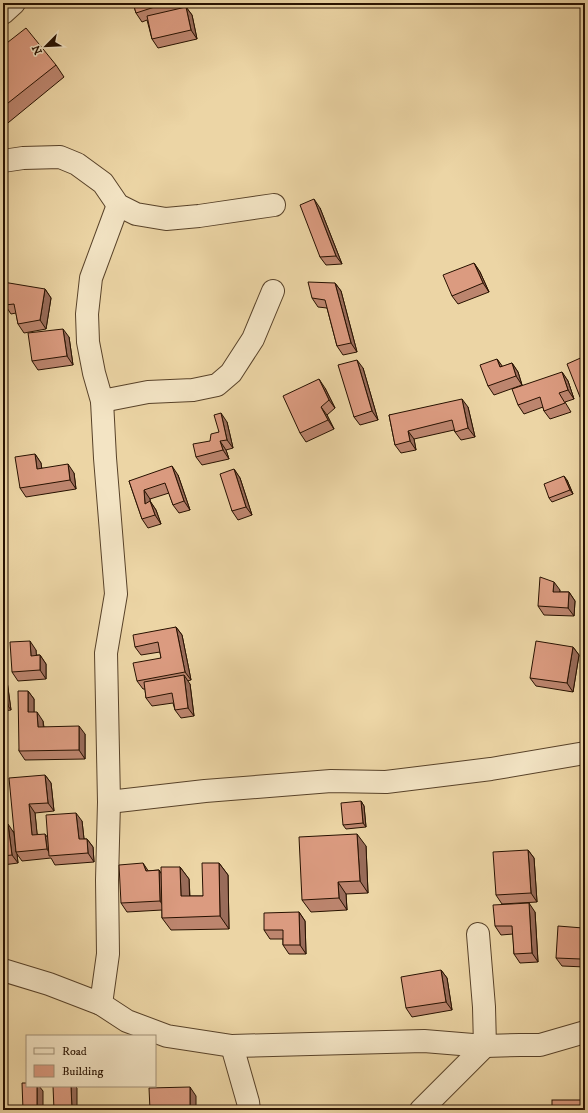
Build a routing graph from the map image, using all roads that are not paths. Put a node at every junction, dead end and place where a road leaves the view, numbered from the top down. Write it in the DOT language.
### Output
graph roads {
  1 [pos="14,3"];
  2 [pos="3,13"];
  3 [pos="3,162"];
  4 [pos="118,205"];
  5 [pos="274,205"];
  6 [pos="273,291"];
  7 [pos="102,401"];
  8 [pos="585,754"];
  9 [pos="109,802"];
  10 [pos="478,934"];
  11 [pos="3,970"];
  12 [pos="101,1004"];
  13 [pos="585,1032"];
  14 [pos="232,1046"];
  15 [pos="485,1046"];
  16 [pos="249,1110"];
  17 [pos="421,1110"];
  1 -- 2 [label="street"];
  3 -- 4 [label="street"];
  4 -- 5 [label="street"];
  4 -- 7 [label="street"];
  6 -- 7 [label="street"];
  7 -- 9 [label="street"];
  8 -- 9 [label="street"];
  9 -- 12 [label="street"];
  10 -- 15 [label="street"];
  11 -- 12 [label="street"];
  12 -- 14 [label="street"];
  13 -- 15 [label="street"];
  14 -- 15 [label="street"];
  14 -- 16 [label="street"];
  15 -- 17 [label="street"];
}
